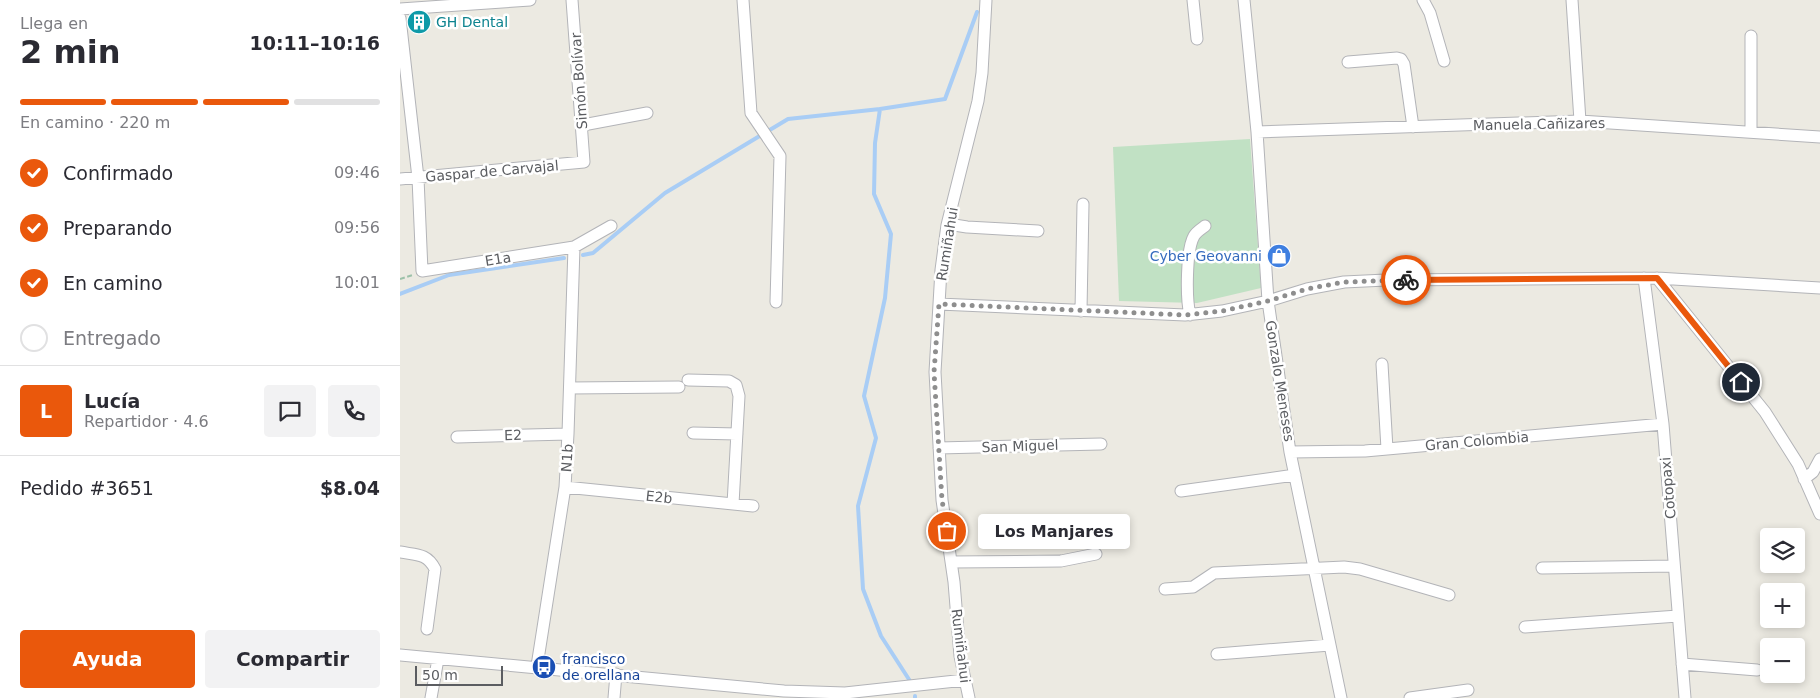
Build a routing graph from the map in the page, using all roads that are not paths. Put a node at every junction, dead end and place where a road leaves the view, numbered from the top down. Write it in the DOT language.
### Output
graph roads {
  1 [pos="530,0"];
  2 [pos="572,0"];
  3 [pos="743,0"];
  4 [pos="986,0"];
  5 [pos="1192,0"];
  6 [pos="1244,0"];
  7 [pos="1423,0"];
  8 [pos="1572,0"];
  9 [pos="400,9"];
  10 [pos="400,18"];
  11 [pos="1751,36"];
  12 [pos="1197,39"];
  13 [pos="1444,61"];
  14 [pos="1348,62"];
  15 [pos="647,113"];
  16 [pos="1580,121"];
  17 [pos="583,125"];
  18 [pos="1413,126"];
  19 [pos="1257,132"];
  20 [pos="1751,132"];
  21 [pos="1820,137"];
  22 [pos="584,162"];
  23 [pos="418,178"];
  24 [pos="400,179"];
  25 [pos="1083,204"];
  26 [pos="948,224"];
  27 [pos="611,226"];
  28 [pos="1205,226"];
  29 [pos="1038,231"];
  30 [pos="574,247"];
  31 [pos="1644,278"];
  32 [pos="1657,278"];
  33 [pos="1820,288"];
  34 [pos="1268,301"];
  35 [pos="776,302"];
  36 [pos="939,304"];
  37 [pos="1080,311"];
  38 [pos="1190,315"];
  39 [pos="1382,364"];
  40 [pos="570,388"];
  41 [pos="1663,424"];
  42 [pos="693,432"];
  43 [pos="568,434"];
  44 [pos="737,434"];
  45 [pos="457,437"];
  46 [pos="1101,444"];
  47 [pos="939,448"];
  48 [pos="1386,449"];
  49 [pos="1290,452"];
  50 [pos="1820,459"];
  51 [pos="1295,475"];
  52 [pos="1804,479"];
  53 [pos="565,487"];
  54 [pos="1182,491"];
  55 [pos="733,504"];
  56 [pos="753,506"];
  57 [pos="1820,514"];
  58 [pos="400,552"];
  59 [pos="1096,554"];
  60 [pos="951,562"];
  61 [pos="1674,566"];
  62 [pos="1314,568"];
  63 [pos="1542,568"];
  64 [pos="1165,589"];
  65 [pos="1449,595"];
  66 [pos="1678,616"];
  67 [pos="1526,627"];
  68 [pos="427,629"];
  69 [pos="1330,645"];
  70 [pos="1216,654"];
  71 [pos="400,655"];
  72 [pos="438,659"];
  73 [pos="1682,664"];
  74 [pos="536,666"];
  75 [pos="1757,670"];
  76 [pos="616,674"];
  77 [pos="965,680"];
  78 [pos="1468,690"];
  79 [pos="784,694"];
  80 [pos="845,696"];
  81 [pos="431,698"];
  82 [pos="614,698"];
  83 [pos="969,698"];
  84 [pos="1341,698"];
  85 [pos="1410,698"];
  86 [pos="1685,698"];
  1 -- 9 [label="street"];
  2 -- 17 [label="street, Simón Bolívar"];
  3 -- 35 [label="street"];
  4 -- 26 [label="street, Rumiñahui"];
  5 -- 12 [label="street"];
  6 -- 19 [label="street, Gonzalo Meneses"];
  7 -- 13 [label="street"];
  8 -- 16 [label="street"];
  10 -- 23 [label="street"];
  11 -- 20 [label="street"];
  14 -- 18 [label="street"];
  15 -- 17 [label="street"];
  16 -- 18 [label="street, Manuela Cañizares"];
  16 -- 20 [label="street, Manuela Cañizares"];
  17 -- 22 [label="street, Simón Bolívar"];
  18 -- 19 [label="street, Manuela Cañizares"];
  19 -- 34 [label="street, Gonzalo Meneses"];
  20 -- 21 [label="street, Manuela Cañizares"];
  22 -- 23 [label="street, Gaspar de Carvajal"];
  23 -- 24 [label="street, Gaspar de Carvajal"];
  23 -- 30 [label="street, E1a"];
  25 -- 37 [label="street"];
  26 -- 29 [label="street"];
  26 -- 36 [label="street, Rumiñahui"];
  27 -- 30 [label="street"];
  28 -- 38 [label="street"];
  30 -- 40 [label="street, N1b"];
  31 -- 32 [label="street"];
  31 -- 34 [label="street"];
  31 -- 41 [label="street, Cotopaxi"];
  32 -- 33 [label="street"];
  32 -- 52 [label="street"];
  34 -- 38 [label="street"];
  34 -- 49 [label="street, Gonzalo Meneses"];
  36 -- 37 [label="street"];
  36 -- 47 [label="street, Rumiñahui"];
  37 -- 38 [label="street"];
  39 -- 48 [label="street"];
  40 -- 43 [label="street, N1b"];
  40 -- 44 [label="street"];
  41 -- 48 [label="street, Gran Colombia"];
  41 -- 61 [label="street, Cotopaxi"];
  42 -- 44 [label="street"];
  43 -- 45 [label="street, E2"];
  43 -- 53 [label="street, N1b"];
  44 -- 55 [label="street"];
  46 -- 47 [label="street, San Miguel"];
  47 -- 60 [label="street, Rumiñahui"];
  48 -- 49 [label="street, Gran Colombia"];
  49 -- 51 [label="street, Gonzalo Meneses"];
  50 -- 52 [label="street"];
  51 -- 54 [label="street"];
  51 -- 62 [label="street, Gonzalo Meneses"];
  52 -- 57 [label="street"];
  53 -- 55 [label="street, E2b"];
  53 -- 74 [label="street, N1b"];
  55 -- 56 [label="street, E2b"];
  58 -- 68 [label="street"];
  59 -- 60 [label="street"];
  60 -- 77 [label="street, Rumiñahui"];
  61 -- 63 [label="street"];
  61 -- 66 [label="street, Cotopaxi"];
  62 -- 64 [label="street"];
  62 -- 65 [label="street"];
  62 -- 69 [label="street, Gonzalo Meneses"];
  66 -- 67 [label="street"];
  66 -- 73 [label="street, Cotopaxi"];
  69 -- 70 [label="street"];
  69 -- 84 [label="street, Gonzalo Meneses"];
  71 -- 72 [label="street"];
  72 -- 74 [label="street"];
  72 -- 81 [label="street"];
  73 -- 75 [label="street"];
  73 -- 86 [label="street, Cotopaxi"];
  74 -- 76 [label="street"];
  76 -- 79 [label="street"];
  76 -- 82 [label="street"];
  77 -- 80 [label="street"];
  77 -- 83 [label="street, Rumiñahui"];
  78 -- 85 [label="street"];
  79 -- 80 [label="street"];
}
